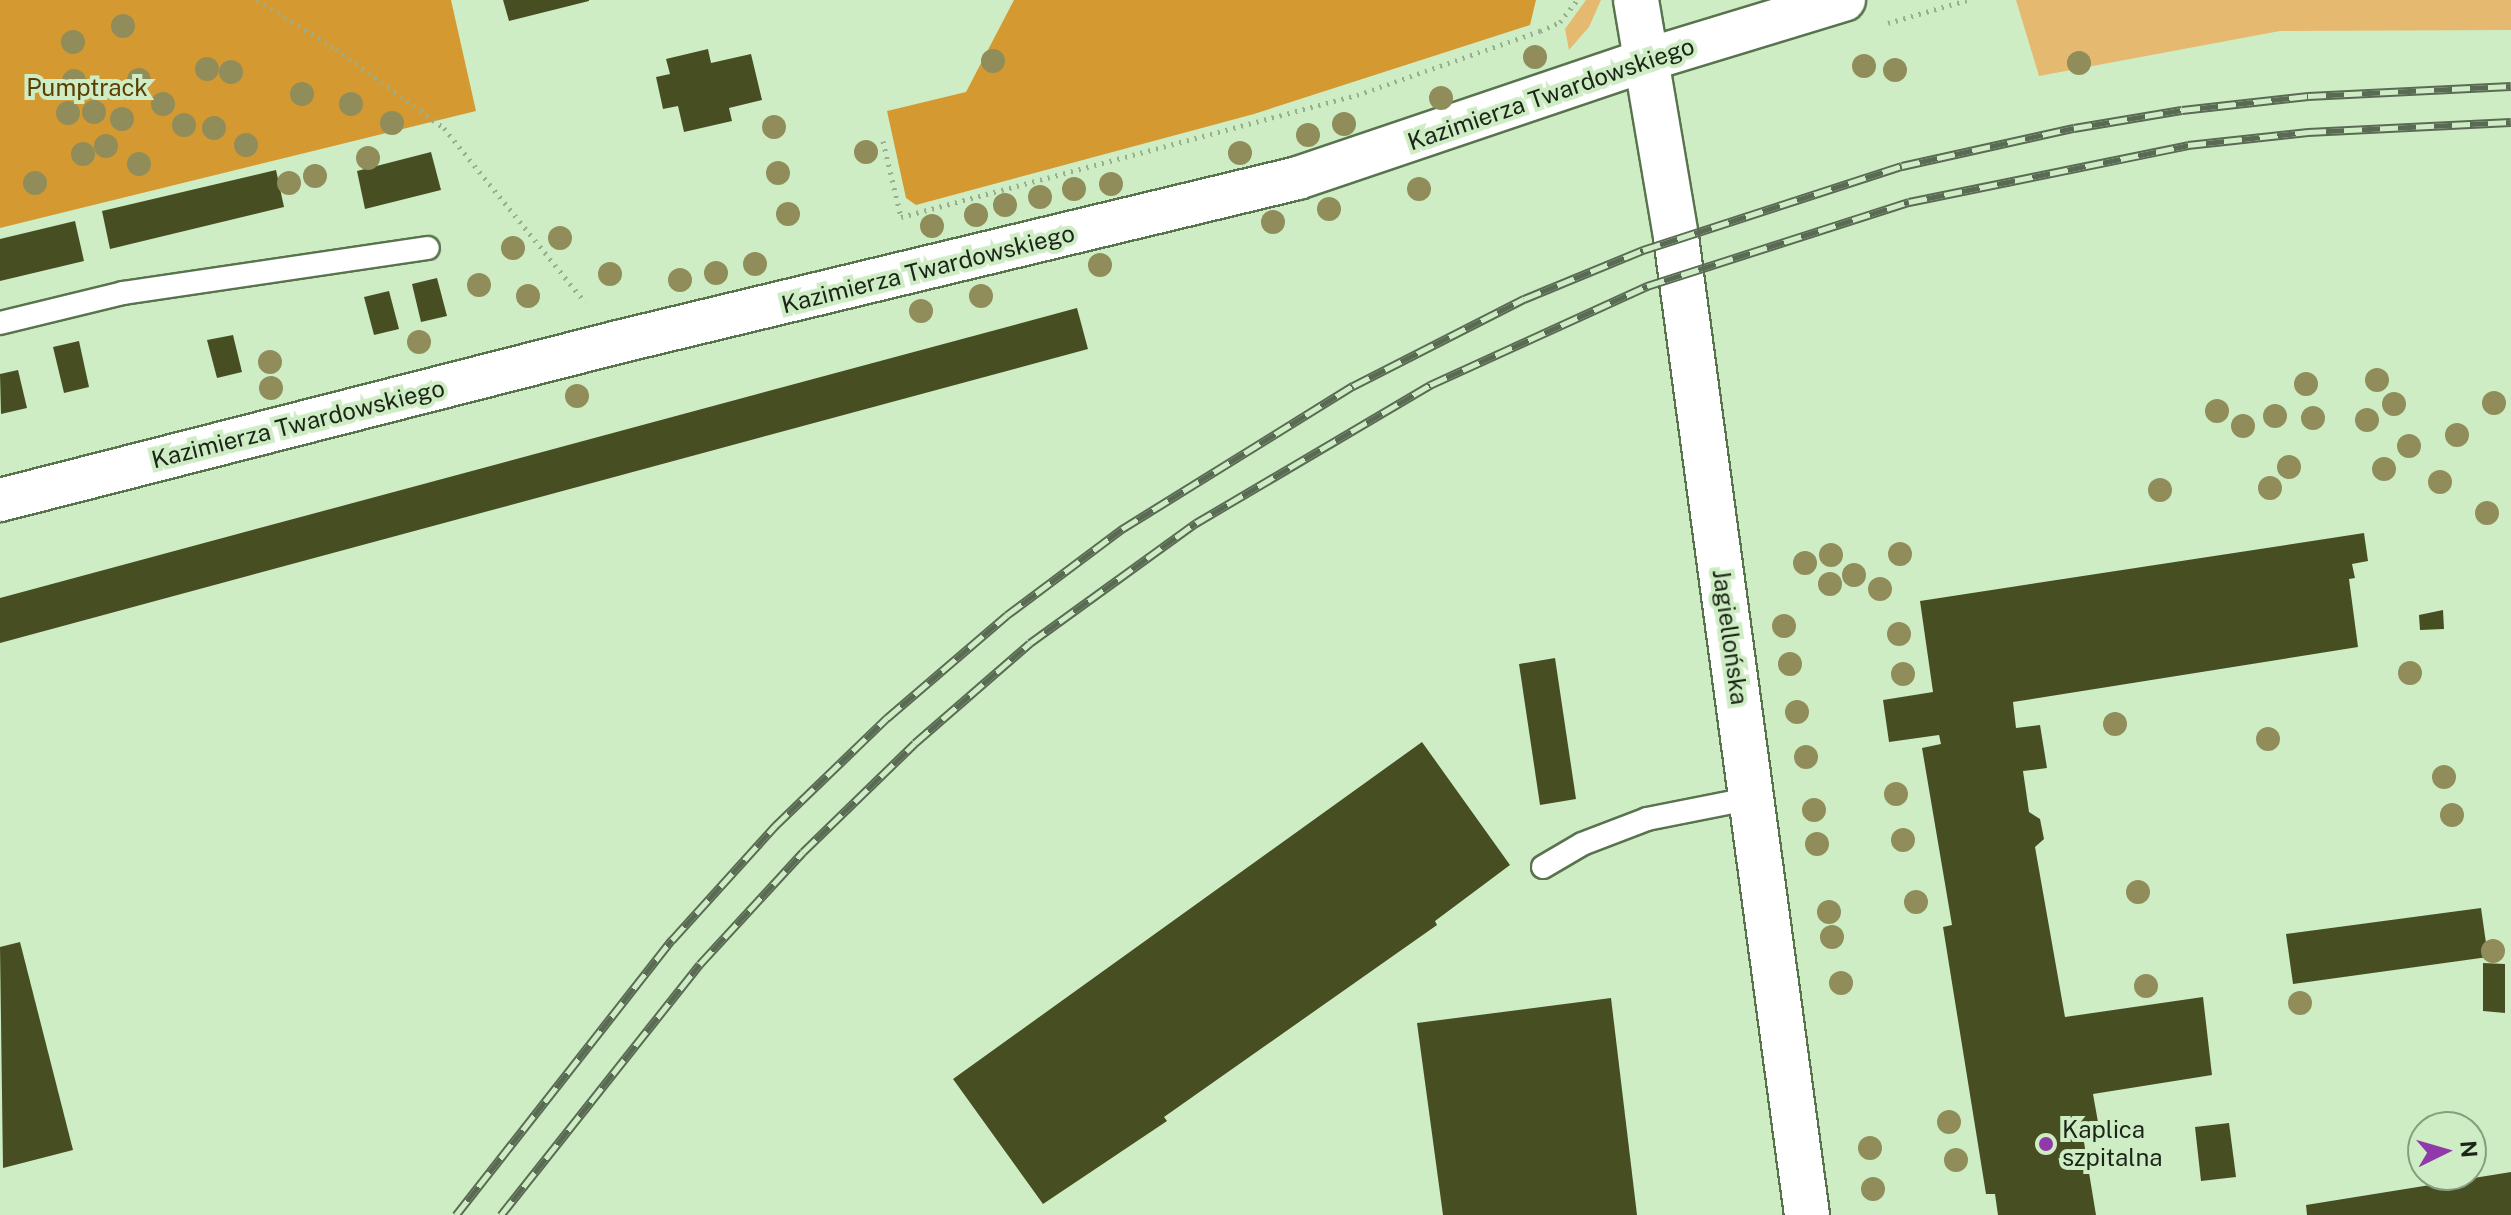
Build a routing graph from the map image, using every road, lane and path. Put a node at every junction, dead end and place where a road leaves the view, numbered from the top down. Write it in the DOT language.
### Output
graph roads {
  1 [pos="1577,0"];
  2 [pos="1636,0"];
  3 [pos="1844,0"];
  4 [pos="1967,0"];
  5 [pos="260,1"];
  6 [pos="1881,25"];
  7 [pos="1646,60"];
  8 [pos="883,141"];
  9 [pos="428,248"];
  10 [pos="0,323"];
  11 [pos="618,342"];
  12 [pos="0,500"];
  13 [pos="1753,798"];
  14 [pos="1543,867"];
  15 [pos="1807,1215"];
  1 -- 8 [label="path"];
  2 -- 7 [label="street, Jagiellońska"];
  3 -- 7 [label="street, Kazimierza Twardowskiego"];
  4 -- 6 [label="path"];
  5 -- 11 [label="path"];
  7 -- 11 [label="street, Kazimierza Twardowskiego"];
  7 -- 13 [label="street, Jagiellońska"];
  9 -- 10 [label="lane"];
  11 -- 12 [label="street, Kazimierza Twardowskiego"];
  13 -- 14 [label="lane"];
  13 -- 15 [label="street, Jagiellońska"];
}
